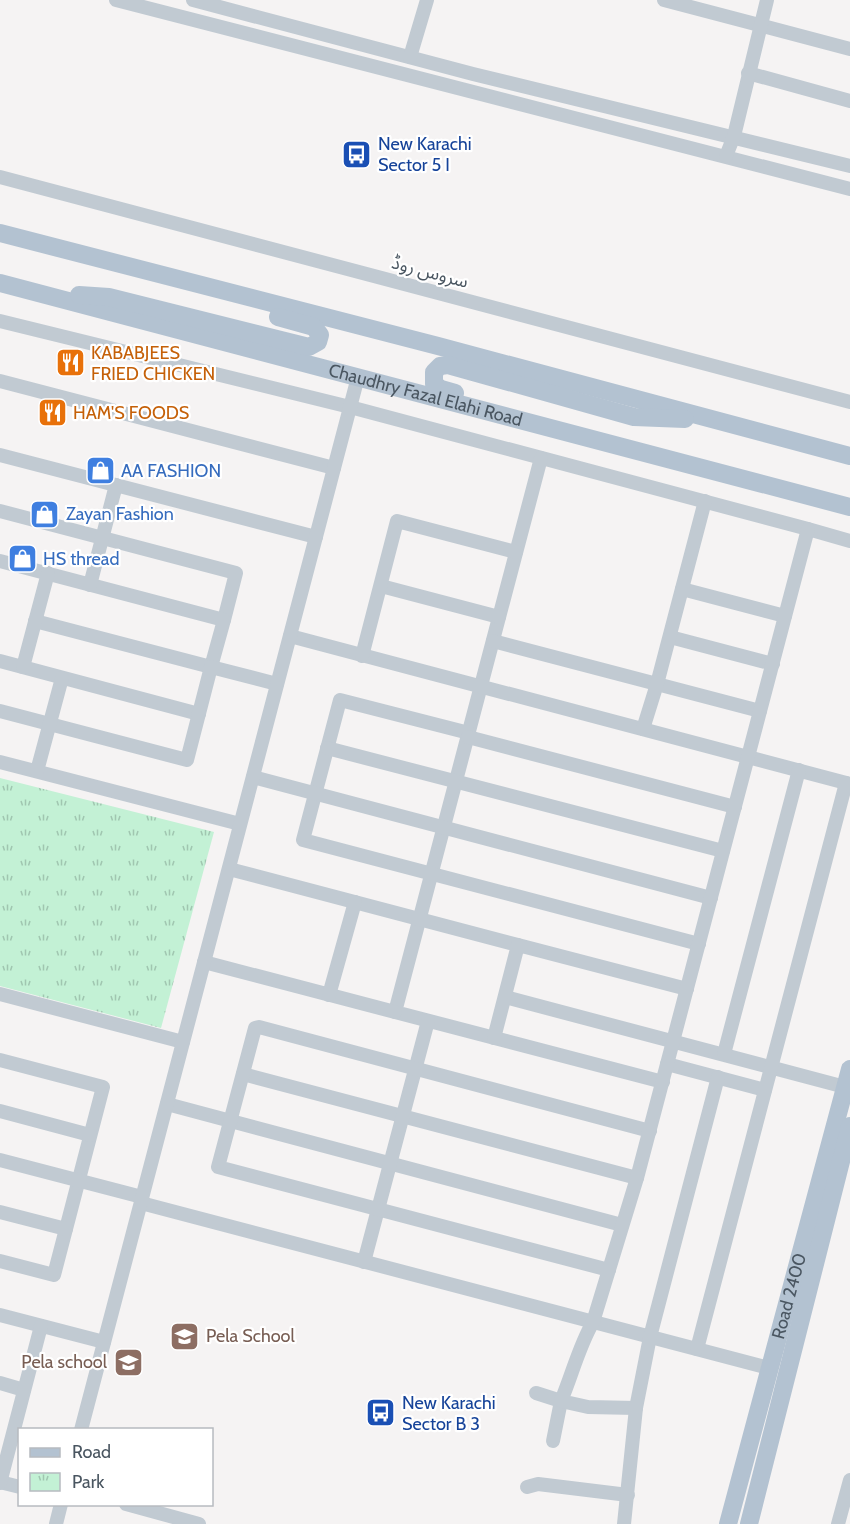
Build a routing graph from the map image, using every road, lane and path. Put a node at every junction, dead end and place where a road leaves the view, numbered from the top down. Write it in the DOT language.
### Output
graph roads {
  1 [pos="116,0"];
  2 [pos="193,0"];
  3 [pos="427,0"];
  4 [pos="665,0"];
  5 [pos="767,0"];
  6 [pos="715,7"];
  7 [pos="761,26"];
  8 [pos="850,49"];
  9 [pos="410,57"];
  10 [pos="748,73"];
  11 [pos="850,101"];
  12 [pos="734,136"];
  13 [pos="726,156"];
  14 [pos="850,166"];
  15 [pos="0,177"];
  16 [pos="850,189"];
  17 [pos="0,233"];
  18 [pos="59,248"];
  19 [pos="0,282"];
  20 [pos="30,291"];
  21 [pos="0,321"];
  22 [pos="358,377"];
  23 [pos="0,381"];
  24 [pos="850,402"];
  25 [pos="350,407"];
  26 [pos="719,421"];
  27 [pos="0,455"];
  28 [pos="657,456"];
  29 [pos="850,456"];
  30 [pos="541,458"];
  31 [pos="334,468"];
  32 [pos="117,485"];
  33 [pos="705,501"];
  34 [pos="850,507"];
  35 [pos="0,511"];
  36 [pos="808,528"];
  37 [pos="316,537"];
  38 [pos="103,538"];
  39 [pos="850,541"];
  40 [pos="516,552"];
  41 [pos="0,561"];
  42 [pos="48,573"];
  43 [pos="90,585"];
  44 [pos="381,586"];
  45 [pos="682,589"];
  46 [pos="785,616"];
  47 [pos="499,617"];
  48 [pos="224,620"];
  49 [pos="35,621"];
  50 [pos="290,636"];
  51 [pos="670,637"];
  52 [pos="493,640"];
  53 [pos="362,656"];
  54 [pos="0,662"];
  55 [pos="773,664"];
  56 [pos="23,667"];
  57 [pos="212,668"];
  58 [pos="62,678"];
  59 [pos="277,684"];
  60 [pos="657,684"];
  61 [pos="481,687"];
  62 [pos="0,711"];
  63 [pos="760,711"];
  64 [pos="199,714"];
  65 [pos="49,724"];
  66 [pos="643,729"];
  67 [pos="468,735"];
  68 [pos="327,748"];
  69 [pos="748,757"];
  70 [pos="0,762"];
  71 [pos="799,770"];
  72 [pos="37,771"];
  73 [pos="253,777"];
  74 [pos="456,781"];
  75 [pos="848,783"];
  76 [pos="315,794"];
  77 [pos="735,807"];
  78 [pos="240,824"];
  79 [pos="444,828"];
  80 [pos="723,851"];
  81 [pos="229,869"];
  82 [pos="432,873"];
  83 [pos="711,898"];
  84 [pos="355,902"];
  85 [pos="420,919"];
  86 [pos="699,944"];
  87 [pos="518,945"];
  88 [pos="204,962"];
  89 [pos="687,989"];
  90 [pos="0,994"];
  91 [pos="329,995"];
  92 [pos="505,997"];
  93 [pos="395,1012"];
  94 [pos="428,1021"];
  95 [pos="494,1038"];
  96 [pos="674,1041"];
  97 [pos="183,1042"];
  98 [pos="724,1054"];
  99 [pos="0,1060"];
  100 [pos="667,1064"];
  101 [pos="772,1067"];
  102 [pos="415,1070"];
  103 [pos="243,1074"];
  104 [pos="718,1077"];
  105 [pos="848,1078"];
  106 [pos="663,1082"];
  107 [pos="765,1090"];
  108 [pos="167,1104"];
  109 [pos="0,1111"];
  110 [pos="403,1116"];
  111 [pos="230,1121"];
  112 [pos="850,1126"];
  113 [pos="650,1131"];
  114 [pos="90,1135"];
  115 [pos="0,1160"];
  116 [pos="390,1163"];
  117 [pos="638,1178"];
  118 [pos="78,1181"];
  119 [pos="142,1200"];
  120 [pos="378,1209"];
  121 [pos="0,1212"];
  122 [pos="622,1225"];
  123 [pos="66,1229"];
  124 [pos="0,1261"];
  125 [pos="364,1262"];
  126 [pos="609,1270"];
  127 [pos="0,1315"];
  128 [pos="593,1322"];
  129 [pos="41,1326"];
  130 [pos="650,1337"];
  131 [pos="104,1342"];
  132 [pos="697,1349"];
  133 [pos="770,1368"];
  134 [pos="0,1383"];
  135 [pos="24,1390"];
  136 [pos="536,1393"];
  137 [pos="561,1401"];
  138 [pos="636,1408"];
  139 [pos="82,1428"];
  140 [pos="6,1433"];
  141 [pos="553,1441"];
  142 [pos="850,1480"];
  143 [pos="0,1482"];
  144 [pos="18,1486"];
  145 [pos="527,1487"];
  146 [pos="628,1495"];
  147 [pos="60,1506"];
  148 [pos="133,1506"];
  149 [pos="729,1522"];
  150 [pos="56,1524"];
  151 [pos="199,1524"];
  152 [pos="624,1524"];
  153 [pos="750,1524"];
  154 [pos="838,1524"];
  1 -- 13 [label="street"];
  2 -- 9 [label="street"];
  3 -- 9 [label="street"];
  4 -- 6 [label="street"];
  5 -- 7 [label="street"];
  6 -- 7 [label="street"];
  7 -- 8 [label="street"];
  7 -- 10 [label="street"];
  9 -- 12 [label="street"];
  10 -- 11 [label="street"];
  10 -- 12 [label="street"];
  12 -- 13 [label="street"];
  12 -- 14 [label="street"];
  13 -- 16 [label="street"];
  15 -- 24 [label="street, سروس روڈ"];
  17 -- 18 [label="main road"];
  18 -- 20 [label="main road"];
  18 -- 26 [label="main road"];
  19 -- 20 [label="main road, Chaudhry Fazal Elahi Road"];
  20 -- 22 [label="main road, Chaudhry Fazal Elahi Road"];
  21 -- 25 [label="street"];
  22 -- 25 [label="street"];
  22 -- 28 [label="main road, Chaudhry Fazal Elahi Road"];
  23 -- 31 [label="street"];
  25 -- 30 [label="street"];
  25 -- 31 [label="street"];
  26 -- 28 [label="main road"];
  26 -- 29 [label="main road"];
  27 -- 32 [label="street"];
  28 -- 34 [label="main road, Chaudhry Fazal Elahi Road"];
  30 -- 33 [label="street"];
  30 -- 40 [label="street"];
  31 -- 37 [label="street"];
  32 -- 37 [label="street"];
  32 -- 38 [label="street"];
  33 -- 36 [label="street"];
  33 -- 45 [label="street"];
  35 -- 38 [label="street"];
  36 -- 39 [label="street"];
  36 -- 46 [label="street"];
  37 -- 50 [label="street"];
  38 -- 43 [label="street"];
  38 -- 48 [label="street"];
  40 -- 44 [label="street"];
  40 -- 47 [label="street"];
  41 -- 42 [label="street"];
  42 -- 43 [label="street"];
  42 -- 49 [label="street"];
  43 -- 48 [label="street"];
  44 -- 47 [label="street"];
  44 -- 53 [label="street"];
  45 -- 46 [label="street"];
  45 -- 51 [label="street"];
  46 -- 55 [label="street"];
  47 -- 52 [label="street"];
  48 -- 57 [label="street"];
  49 -- 56 [label="street"];
  49 -- 57 [label="street"];
  50 -- 53 [label="street"];
  50 -- 59 [label="street"];
  51 -- 55 [label="street"];
  51 -- 60 [label="street"];
  52 -- 60 [label="street"];
  52 -- 61 [label="street"];
  53 -- 61 [label="street"];
  54 -- 56 [label="street"];
  55 -- 63 [label="street"];
  56 -- 58 [label="street"];
  57 -- 59 [label="street"];
  57 -- 64 [label="street"];
  58 -- 64 [label="street"];
  58 -- 65 [label="street"];
  59 -- 73 [label="street"];
  60 -- 63 [label="street"];
  60 -- 66 [label="street"];
  61 -- 66 [label="street"];
  61 -- 67 [label="street"];
  62 -- 65 [label="street"];
  63 -- 69 [label="street"];
  64 -- 65 [label="street"];
  65 -- 72 [label="street"];
  66 -- 69 [label="street"];
  67 -- 68 [label="street"];
  67 -- 74 [label="street"];
  67 -- 77 [label="street"];
  68 -- 74 [label="street"];
  68 -- 76 [label="street"];
  69 -- 71 [label="street"];
  69 -- 77 [label="street"];
  70 -- 72 [label="street"];
  71 -- 75 [label="street"];
  71 -- 98 [label="street"];
  72 -- 78 [label="street"];
  73 -- 76 [label="street"];
  73 -- 78 [label="street"];
  74 -- 79 [label="street"];
  74 -- 80 [label="street"];
  75 -- 101 [label="street"];
  76 -- 79 [label="street"];
  76 -- 82 [label="street"];
  77 -- 80 [label="street"];
  78 -- 81 [label="street"];
  79 -- 82 [label="street"];
  79 -- 83 [label="street"];
  80 -- 83 [label="street"];
  81 -- 84 [label="street"];
  81 -- 88 [label="street"];
  82 -- 85 [label="street"];
  82 -- 86 [label="street"];
  83 -- 86 [label="street"];
  84 -- 85 [label="street"];
  84 -- 91 [label="street"];
  85 -- 87 [label="street"];
  85 -- 93 [label="street"];
  86 -- 89 [label="street"];
  87 -- 89 [label="street"];
  87 -- 92 [label="street"];
  88 -- 91 [label="street"];
  88 -- 97 [label="street"];
  89 -- 96 [label="street"];
  90 -- 97 [label="street"];
  91 -- 93 [label="street"];
  92 -- 95 [label="street"];
  92 -- 96 [label="street"];
  93 -- 94 [label="street"];
  94 -- 95 [label="street"];
  94 -- 102 [label="street"];
  95 -- 106 [label="street"];
  96 -- 98 [label="street"];
  96 -- 100 [label="street"];
  97 -- 108 [label="street"];
  98 -- 101 [label="street"];
  99 -- 114 [label="street"];
  100 -- 104 [label="street"];
  100 -- 106 [label="street"];
  101 -- 105 [label="street"];
  101 -- 107 [label="street"];
  102 -- 103 [label="street"];
  102 -- 110 [label="street"];
  102 -- 113 [label="street"];
  103 -- 110 [label="street"];
  103 -- 111 [label="street"];
  104 -- 107 [label="street"];
  104 -- 130 [label="street"];
  105 -- 133 [label="main road, Road 2400"];
  106 -- 113 [label="street"];
  107 -- 132 [label="street"];
  108 -- 111 [label="street"];
  108 -- 119 [label="street"];
  109 -- 114 [label="street"];
  110 -- 116 [label="street"];
  110 -- 117 [label="street"];
  111 -- 116 [label="street"];
  111 -- 120 [label="street"];
  112 -- 153 [label="main road, Road 2400"];
  113 -- 117 [label="street"];
  114 -- 118 [label="street"];
  115 -- 118 [label="street"];
  116 -- 120 [label="street"];
  116 -- 122 [label="street"];
  117 -- 122 [label="street"];
  118 -- 119 [label="street"];
  118 -- 123 [label="street"];
  119 -- 125 [label="street"];
  119 -- 131 [label="street"];
  120 -- 125 [label="street"];
  120 -- 126 [label="street"];
  121 -- 123 [label="street"];
  122 -- 126 [label="street"];
  123 -- 124 [label="street"];
  125 -- 128 [label="street"];
  126 -- 128 [label="street"];
  127 -- 129 [label="street"];
  128 -- 130 [label="street"];
  128 -- 137 [label="street"];
  129 -- 131 [label="street"];
  129 -- 135 [label="street"];
  130 -- 132 [label="street"];
  130 -- 138 [label="street"];
  131 -- 139 [label="street"];
  132 -- 133 [label="street"];
  133 -- 149 [label="main road, Road 2400"];
  134 -- 135 [label="street"];
  135 -- 140 [label="street"];
  136 -- 137 [label="street"];
  137 -- 138 [label="street"];
  137 -- 141 [label="street"];
  138 -- 146 [label="street"];
  140 -- 143 [label="street"];
  142 -- 154 [label="street"];
  143 -- 144 [label="street"];
  145 -- 146 [label="street"];
  146 -- 152 [label="street"];
  147 -- 150 [label="street"];
  148 -- 151 [label="street"];
  149 -- 153 [label="street"];
}
